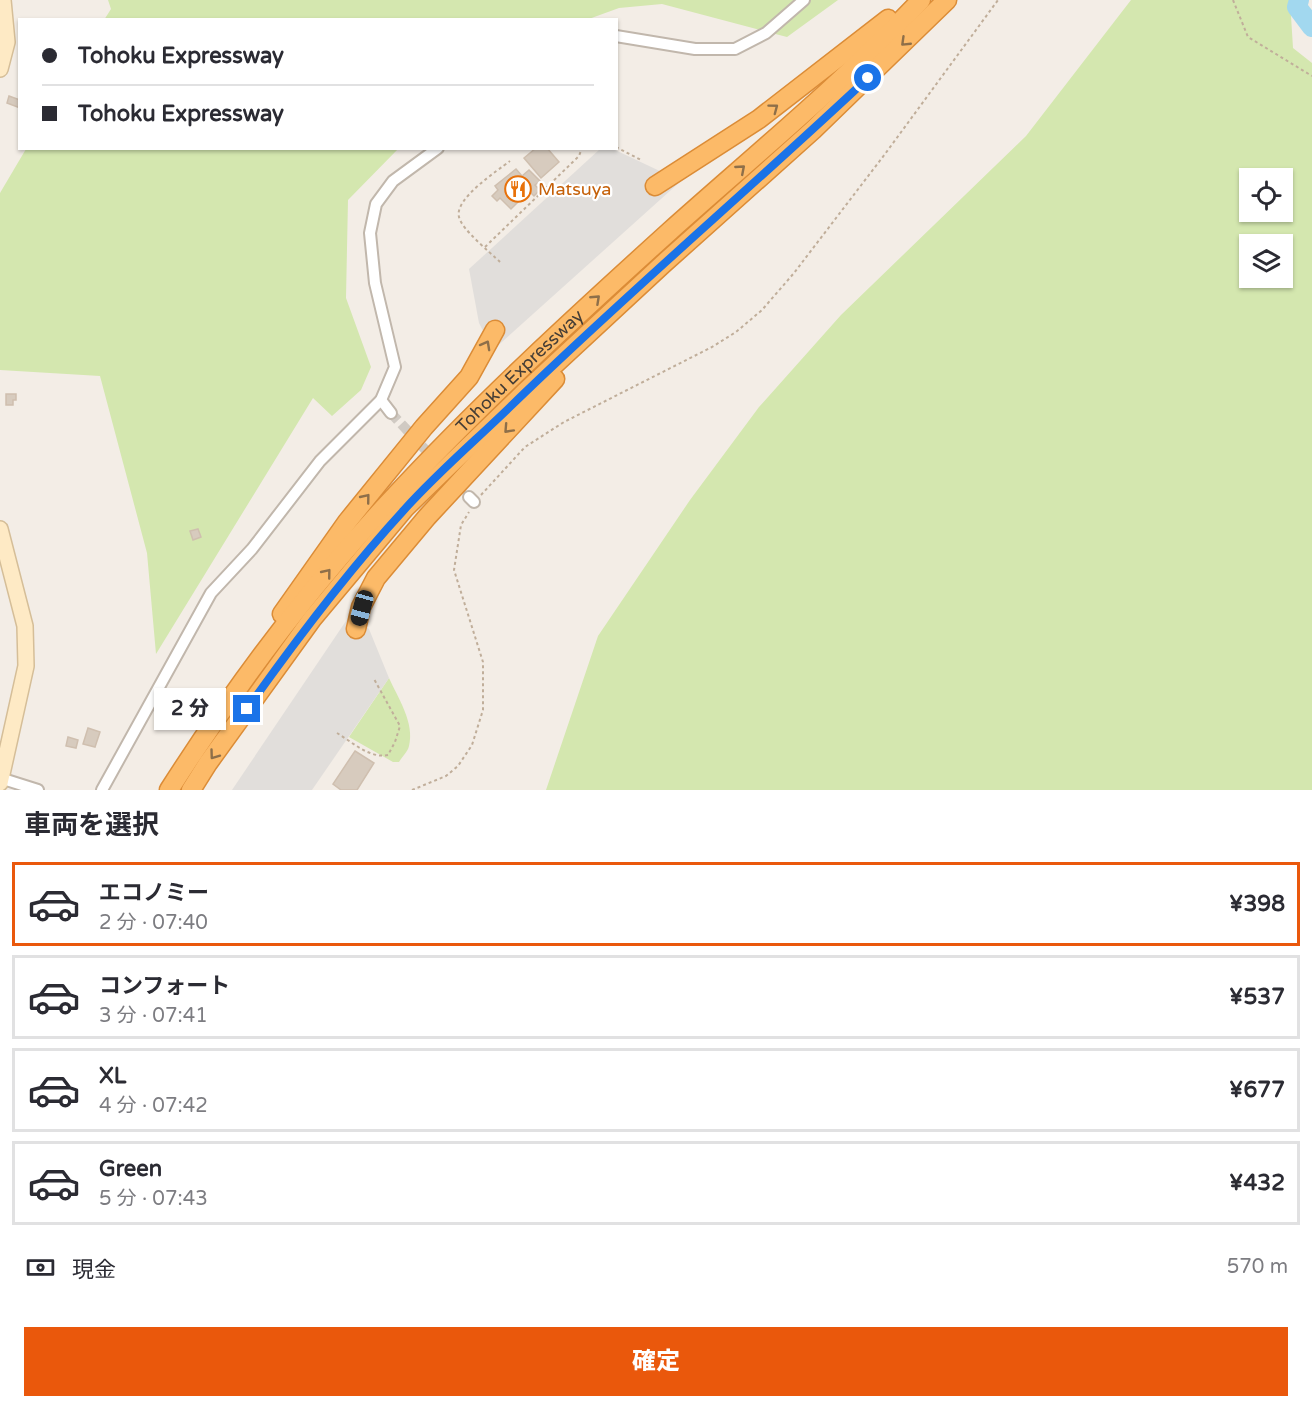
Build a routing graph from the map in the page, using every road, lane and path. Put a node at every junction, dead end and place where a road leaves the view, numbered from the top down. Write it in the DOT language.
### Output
graph roads {
  1 [pos="3,0"];
  2 [pos="804,0"];
  3 [pos="911,0"];
  4 [pos="921,0"];
  5 [pos="946,0"];
  6 [pos="998,0"];
  7 [pos="1233,0"];
  8 [pos="618,36"];
  9 [pos="0,69"];
  10 [pos="1312,76"];
  11 [pos="618,148"];
  12 [pos="435,150"];
  13 [pos="581,150"];
  14 [pos="641,160"];
  15 [pos="510,161"];
  16 [pos="655,186"];
  17 [pos="485,247"];
  18 [pos="500,262"];
  19 [pos="663,264"];
  20 [pos="495,330"];
  21 [pos="381,400"];
  22 [pos="391,413"];
  23 [pos="0,529"];
  24 [pos="356,629"];
  25 [pos="374,679"];
  26 [pos="337,733"];
  27 [pos="192,754"];
  28 [pos="0,780"];
  29 [pos="38,790"];
  30 [pos="102,790"];
  31 [pos="169,790"];
  32 [pos="191,790"];
  33 [pos="412,790"];
  1 -- 9 [label="street"];
  2 -- 8 [label="street"];
  16 -- 3 [label="highway, one-way"];
  27 -- 4 [label="highway, Tohoku Expressway, one-way"];
  5 -- 19 [label="highway, Tohoku Expressway, one-way"];
  6 -- 33 [label="path"];
  7 -- 10 [label="path"];
  11 -- 14 [label="path"];
  12 -- 21 [label="street"];
  13 -- 17 [label="path"];
  15 -- 17 [label="path"];
  17 -- 18 [label="path"];
  19 -- 24 [label="highway, one-way"];
  19 -- 32 [label="highway, Tohoku Expressway, one-way"];
  27 -- 20 [label="highway, one-way"];
  21 -- 22 [label="street"];
  21 -- 30 [label="street"];
  23 -- 28 [label="street"];
  25 -- 26 [label="path"];
  27 -- 31 [label="highway, Tohoku Expressway"];
  28 -- 29 [label="street"];
}
